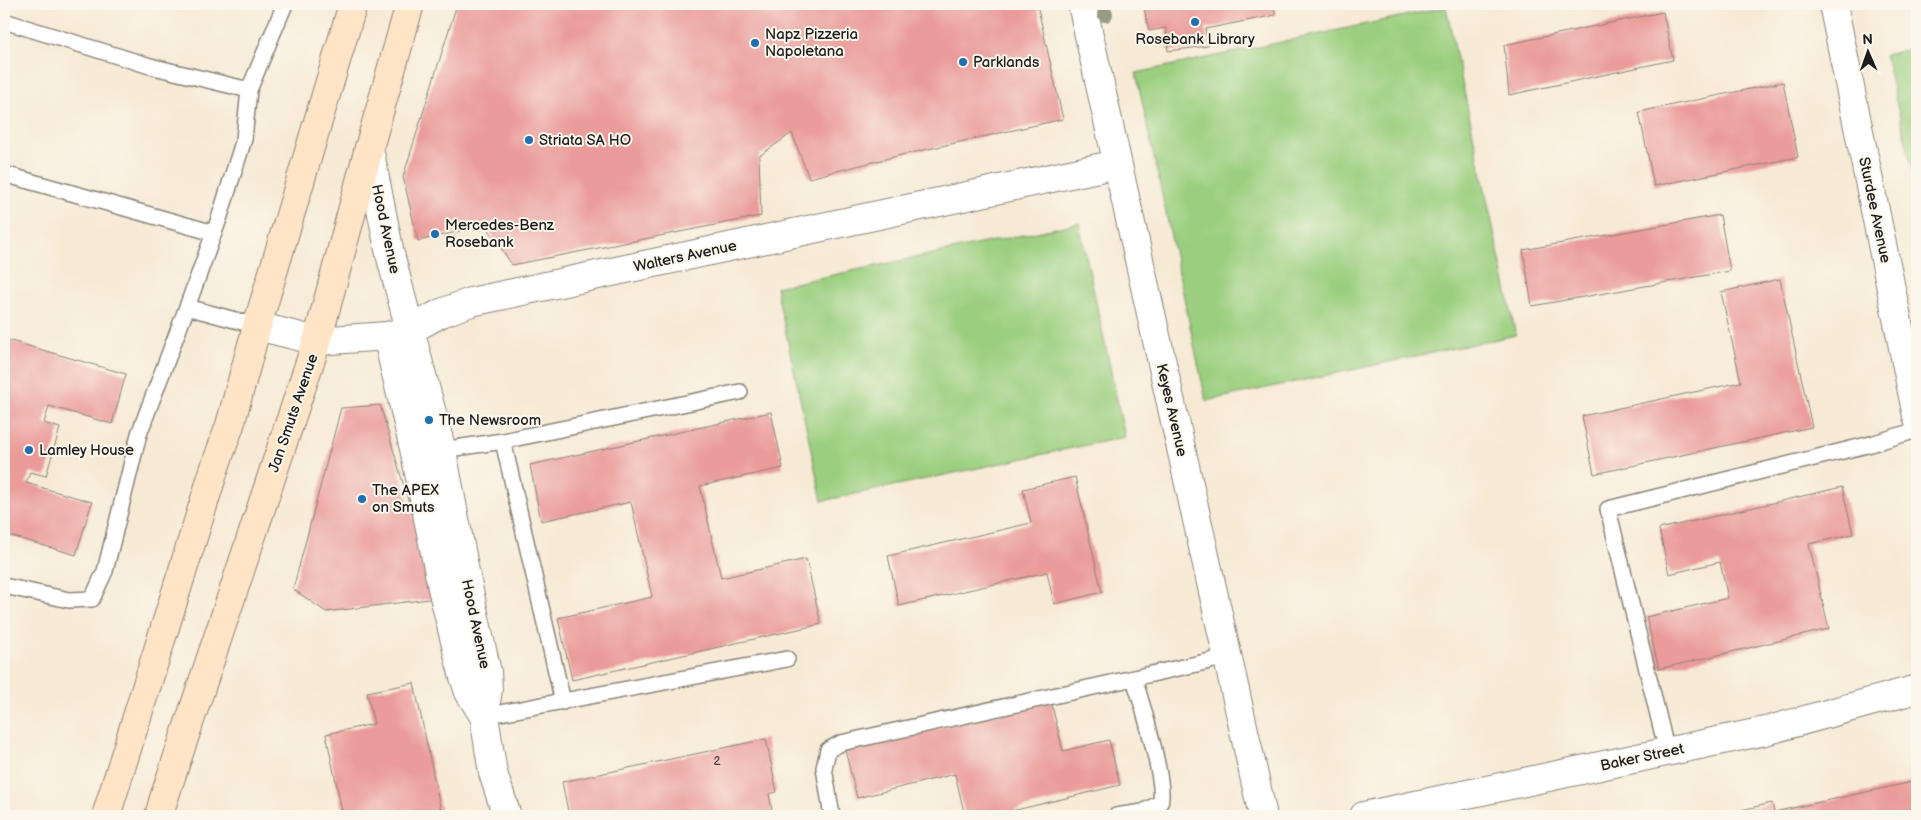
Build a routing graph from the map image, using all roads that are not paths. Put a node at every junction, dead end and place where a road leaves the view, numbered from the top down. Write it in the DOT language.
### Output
graph roads {
  1 [pos="284,4"];
  2 [pos="353,4"];
  3 [pos="410,4"];
  4 [pos="1082,4"];
  5 [pos="1833,4"];
  6 [pos="4,22"];
  7 [pos="249,90"];
  8 [pos="369,148"];
  9 [pos="1118,164"];
  10 [pos="4,174"];
  11 [pos="214,233"];
  12 [pos="187,307"];
  13 [pos="257,326"];
  14 [pos="398,333"];
  15 [pos="317,342"];
  16 [pos="740,392"];
  17 [pos="1917,416"];
  18 [pos="1917,430"];
  19 [pos="503,441"];
  20 [pos="428,452"];
  21 [pos="4,586"];
  22 [pos="1228,658"];
  23 [pos="787,659"];
  24 [pos="1134,679"];
  25 [pos="1917,690"];
  26 [pos="564,702"];
  27 [pos="484,716"];
  28 [pos="1667,752"];
  29 [pos="106,816"];
  30 [pos="159,816"];
  31 [pos="507,816"];
  32 [pos="832,816"];
  33 [pos="1116,816"];
  34 [pos="1263,816"];
  35 [pos="1364,816"];
  1 -- 7 [label="lane"];
  2 -- 13 [label="main road"];
  3 -- 8 [label="main road, Jan Smuts Avenue"];
  4 -- 9 [label="street, Keyes Avenue"];
  5 -- 17 [label="street, Sturdee Avenue"];
  6 -- 7 [label="lane"];
  7 -- 11 [label="lane"];
  8 -- 14 [label="street, Hood Avenue"];
  8 -- 15 [label="main road, Jan Smuts Avenue"];
  9 -- 14 [label="street, Walters Avenue"];
  9 -- 22 [label="street, Keyes Avenue"];
  10 -- 11 [label="lane"];
  11 -- 12 [label="lane"];
  12 -- 13 [label="lane"];
  12 -- 21 [label="lane"];
  13 -- 15 [label="street, Walters Avenue"];
  13 -- 29 [label="main road"];
  14 -- 15 [label="street, Walters Avenue"];
  14 -- 20 [label="street, Hood Avenue"];
  15 -- 30 [label="main road, Jan Smuts Avenue"];
  16 -- 19 [label="lane"];
  18 -- 28 [label="lane"];
  19 -- 20 [label="lane"];
  19 -- 26 [label="lane"];
  20 -- 27 [label="street, Hood Avenue"];
  22 -- 24 [label="lane"];
  22 -- 34 [label="street, Keyes Avenue"];
  23 -- 26 [label="lane"];
  24 -- 32 [label="lane"];
  24 -- 33 [label="lane"];
  25 -- 28 [label="street, Baker Street"];
  26 -- 27 [label="lane"];
  27 -- 31 [label="street"];
  28 -- 35 [label="street, Baker Street"];
}
